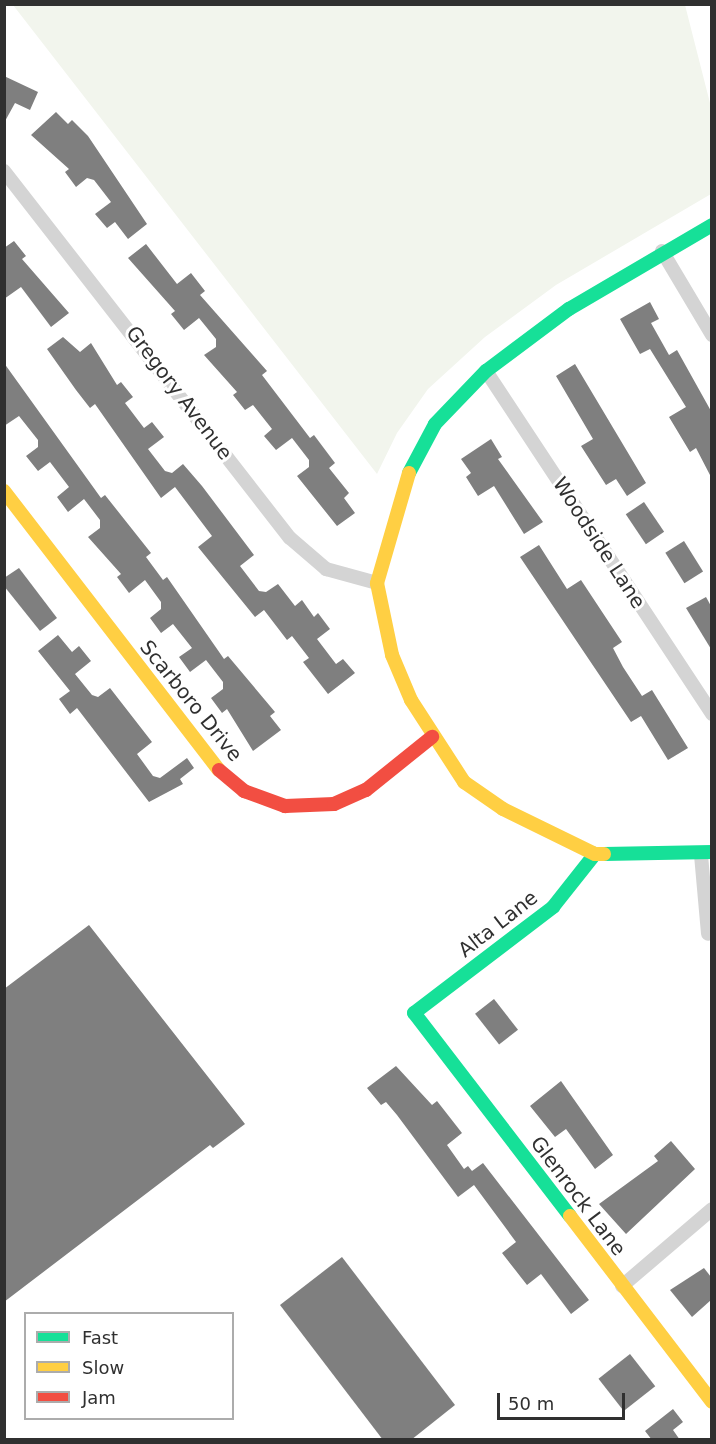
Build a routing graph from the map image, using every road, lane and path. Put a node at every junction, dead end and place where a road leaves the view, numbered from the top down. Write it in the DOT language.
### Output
graph roads {
  1 [pos="4,171"];
  2 [pos="711,225"];
  3 [pos="662,251"];
  4 [pos="711,335"];
  5 [pos="486,371"];
  6 [pos="4,491"];
  7 [pos="377,583"];
  8 [pos="711,714"];
  9 [pos="432,737"];
  10 [pos="706,853"];
  11 [pos="595,854"];
  12 [pos="708,934"];
  13 [pos="414,1013"];
  14 [pos="711,1209"];
  15 [pos="622,1286"];
  16 [pos="711,1402"];
  1 -- 7 [label="street, Gregory Avenue"];
  2 -- 3 [label="street"];
  3 -- 4 [label="street"];
  3 -- 5 [label="street"];
  5 -- 7 [label="street"];
  5 -- 8 [label="street, Woodside Lane"];
  6 -- 9 [label="street, Scarboro Drive"];
  7 -- 9 [label="street"];
  9 -- 11 [label="street"];
  10 -- 11 [label="street"];
  10 -- 12 [label="street"];
  11 -- 13 [label="street, Alta Lane"];
  13 -- 15 [label="street, Glenrock Lane"];
  14 -- 15 [label="street"];
  15 -- 16 [label="street, Glenrock Lane"];
}
